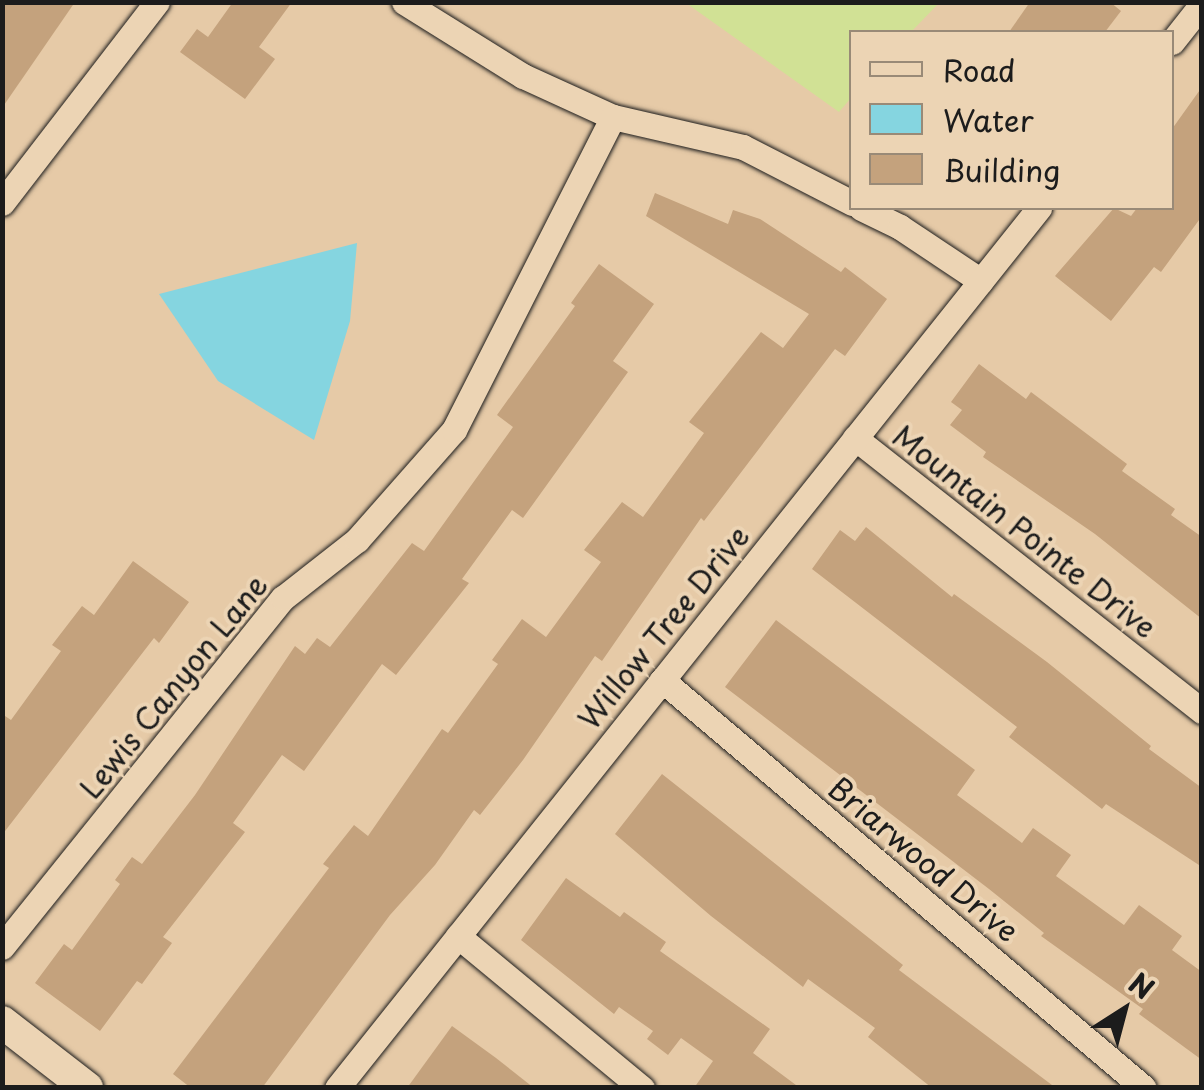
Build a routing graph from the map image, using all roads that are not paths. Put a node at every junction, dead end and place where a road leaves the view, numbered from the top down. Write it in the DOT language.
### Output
graph roads {
  1 [pos="157,2"];
  2 [pos="404,2"];
  3 [pos="1202,4"];
  4 [pos="1174,39"];
  5 [pos="613,117"];
  6 [pos="849,201"];
  7 [pos="2,203"];
  8 [pos="865,210"];
  9 [pos="1037,210"];
  10 [pos="980,281"];
  11 [pos="855,438"];
  12 [pos="662,680"];
  13 [pos="1202,712"];
  14 [pos="458,936"];
  15 [pos="2,947"];
  16 [pos="2,1022"];
  17 [pos="86,1088"];
  18 [pos="337,1088"];
  19 [pos="642,1088"];
  20 [pos="1144,1088"];
  1 -- 7 [label="street"];
  2 -- 5 [label="street"];
  3 -- 4 [label="street"];
  5 -- 6 [label="street"];
  5 -- 15 [label="street, Lewis Canyon Lane"];
  8 -- 10 [label="street"];
  9 -- 10 [label="street, Willow Tree Drive"];
  10 -- 11 [label="street, Willow Tree Drive"];
  11 -- 12 [label="street, Willow Tree Drive"];
  11 -- 13 [label="street, Mountain Pointe Drive"];
  12 -- 14 [label="street, Willow Tree Drive"];
  12 -- 20 [label="street, Briarwood Drive"];
  14 -- 18 [label="street, Willow Tree Drive"];
  14 -- 19 [label="street"];
  16 -- 17 [label="street"];
}
